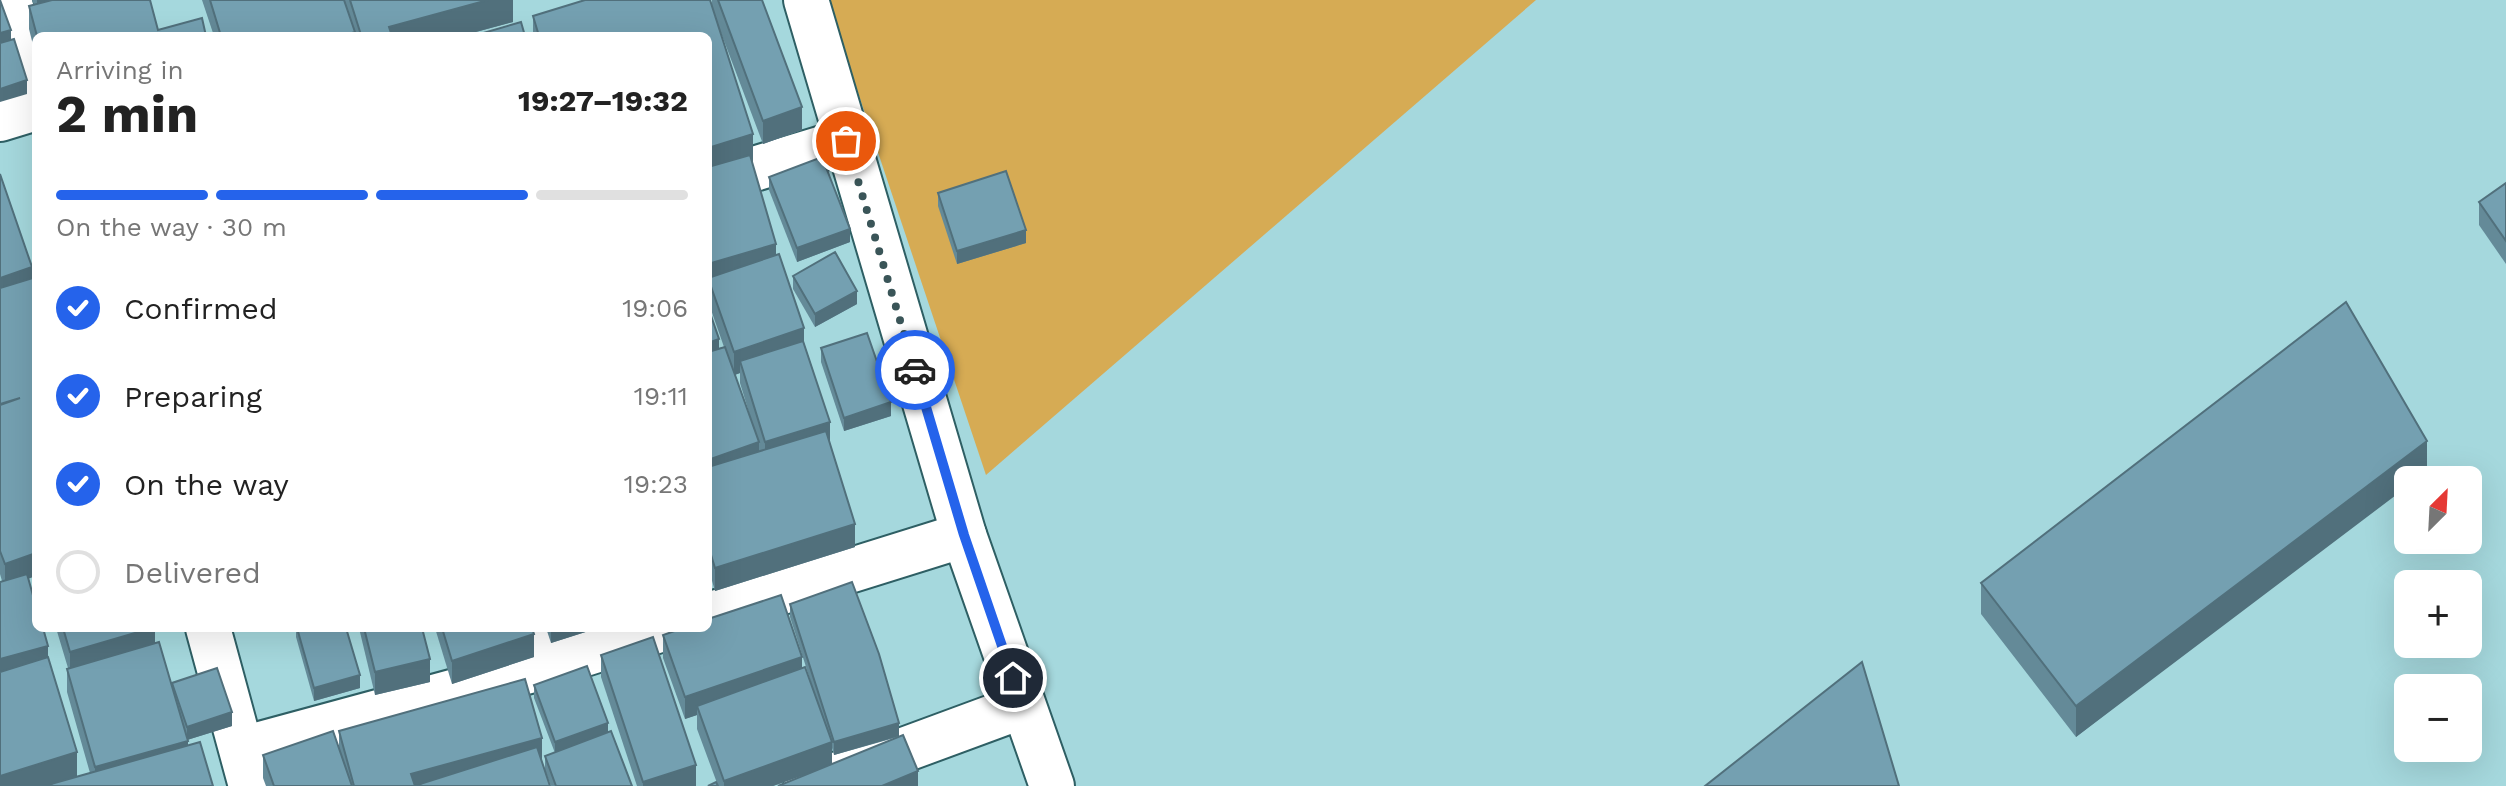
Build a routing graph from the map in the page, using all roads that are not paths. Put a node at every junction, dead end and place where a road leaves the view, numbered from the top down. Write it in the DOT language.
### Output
graph roads {
  1 [pos="9,0"];
  2 [pos="806,0"];
  3 [pos="32,79"];
  4 [pos="32,109"];
  5 [pos="0,119"];
  6 [pos="846,141"];
  7 [pos="712,182"];
  8 [pos="964,535"];
  9 [pos="712,606"];
  10 [pos="209,632"];
  11 [pos="639,632"];
  12 [pos="539,647"];
  13 [pos="1023,706"];
  14 [pos="246,768"];
  15 [pos="806,786"];
  16 [pos="1052,786"];
  1 -- 3 [label="street"];
  2 -- 6 [label="street"];
  4 -- 5 [label="street"];
  6 -- 7 [label="street"];
  6 -- 8 [label="street"];
  8 -- 9 [label="street"];
  8 -- 13 [label="street"];
  10 -- 14 [label="street"];
  11 -- 12 [label="street"];
  12 -- 14 [label="street"];
  13 -- 15 [label="street"];
  13 -- 16 [label="street"];
}
